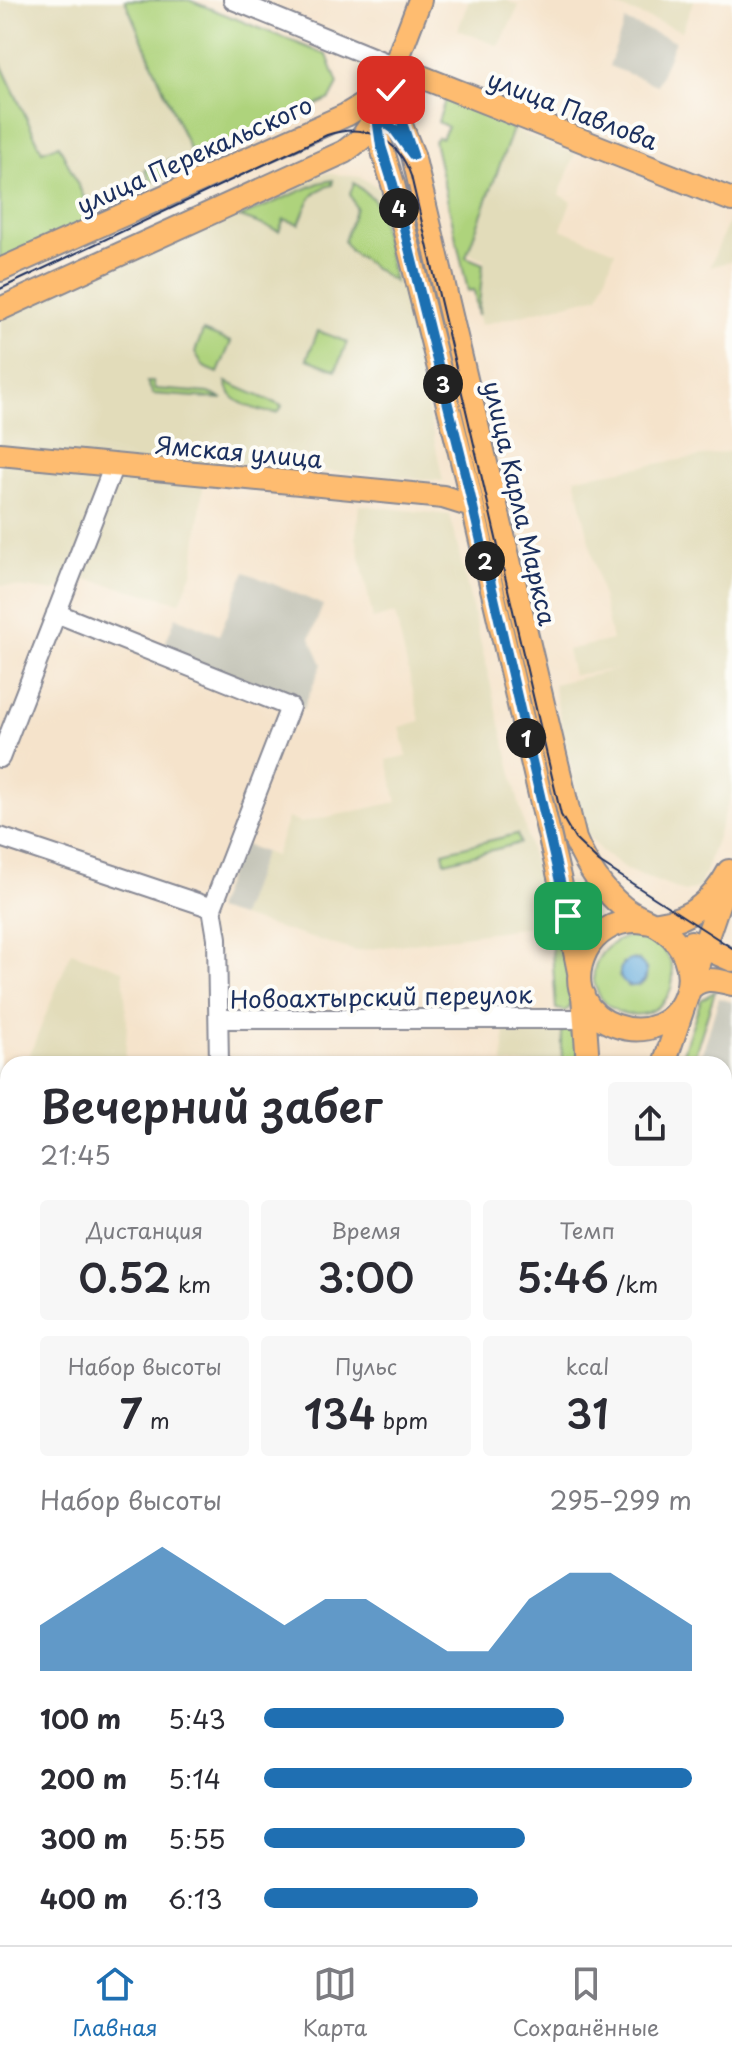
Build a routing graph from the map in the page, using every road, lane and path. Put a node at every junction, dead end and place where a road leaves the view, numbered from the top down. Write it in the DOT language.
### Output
graph roads {
  1 [pos="233,0"];
  2 [pos="420,0"];
  3 [pos="394,67"];
  4 [pos="377,117"];
  5 [pos="333,120"];
  6 [pos="413,155"];
  7 [pos="337,156"];
  8 [pos="393,184"];
  9 [pos="732,200"];
  10 [pos="0,270"];
  11 [pos="0,309"];
  12 [pos="0,454"];
  13 [pos="114,465"];
  14 [pos="472,506"];
  15 [pos="56,613"];
  16 [pos="0,758"];
  17 [pos="0,837"];
  18 [pos="731,867"];
  19 [pos="212,908"];
  20 [pos="650,923"];
  21 [pos="703,947"];
  22 [pos="732,960"];
  23 [pos="732,984"];
  24 [pos="581,986"];
  25 [pos="687,992"];
  26 [pos="220,1019"];
  27 [pos="584,1019"];
  28 [pos="219,1056"];
  29 [pos="587,1056"];
  30 [pos="667,1056"];
  1 -- 3 [label="street"];
  2 -- 3 [label="main road"];
  3 -- 4 [label="main road"];
  3 -- 5 [label="main road, улица Перекальского"];
  3 -- 6 [label="main road, улица Карла Маркса"];
  3 -- 9 [label="main road, улица Павлова"];
  4 -- 5 [label="main road"];
  4 -- 6 [label="main road"];
  4 -- 7 [label="main road"];
  4 -- 8 [label="main road, улица Карла Маркса"];
  5 -- 10 [label="main road, улица Перекальского"];
  6 -- 20 [label="main road, улица Карла Маркса"];
  7 -- 8 [label="main road"];
  7 -- 11 [label="main road"];
  8 -- 14 [label="main road, улица Карла Маркса"];
  12 -- 13 [label="main road, Ямская улица"];
  13 -- 14 [label="main road, Ямская улица"];
  13 -- 15 [label="street"];
  14 -- 24 [label="main road, улица Карла Маркса"];
  15 -- 16 [label="street"];
  15 -- 19 [label="street"];
  17 -- 19 [label="street"];
  18 -- 20 [label="main road"];
  18 -- 21 [label="main road"];
  19 -- 26 [label="street"];
  20 -- 21 [label="main road"];
  20 -- 24 [label="main road"];
  20 -- 25 [label="main road"];
  21 -- 22 [label="main road"];
  21 -- 25 [label="main road"];
  23 -- 25 [label="main road"];
  24 -- 25 [label="main road"];
  24 -- 27 [label="main road, улица Карла Маркса"];
  25 -- 30 [label="main road"];
  26 -- 27 [label="street, Новоахтырский переулок"];
  26 -- 28 [label="street, Новоахтырский переулок"];
  27 -- 29 [label="main road, улица Карла Маркса"];
}
